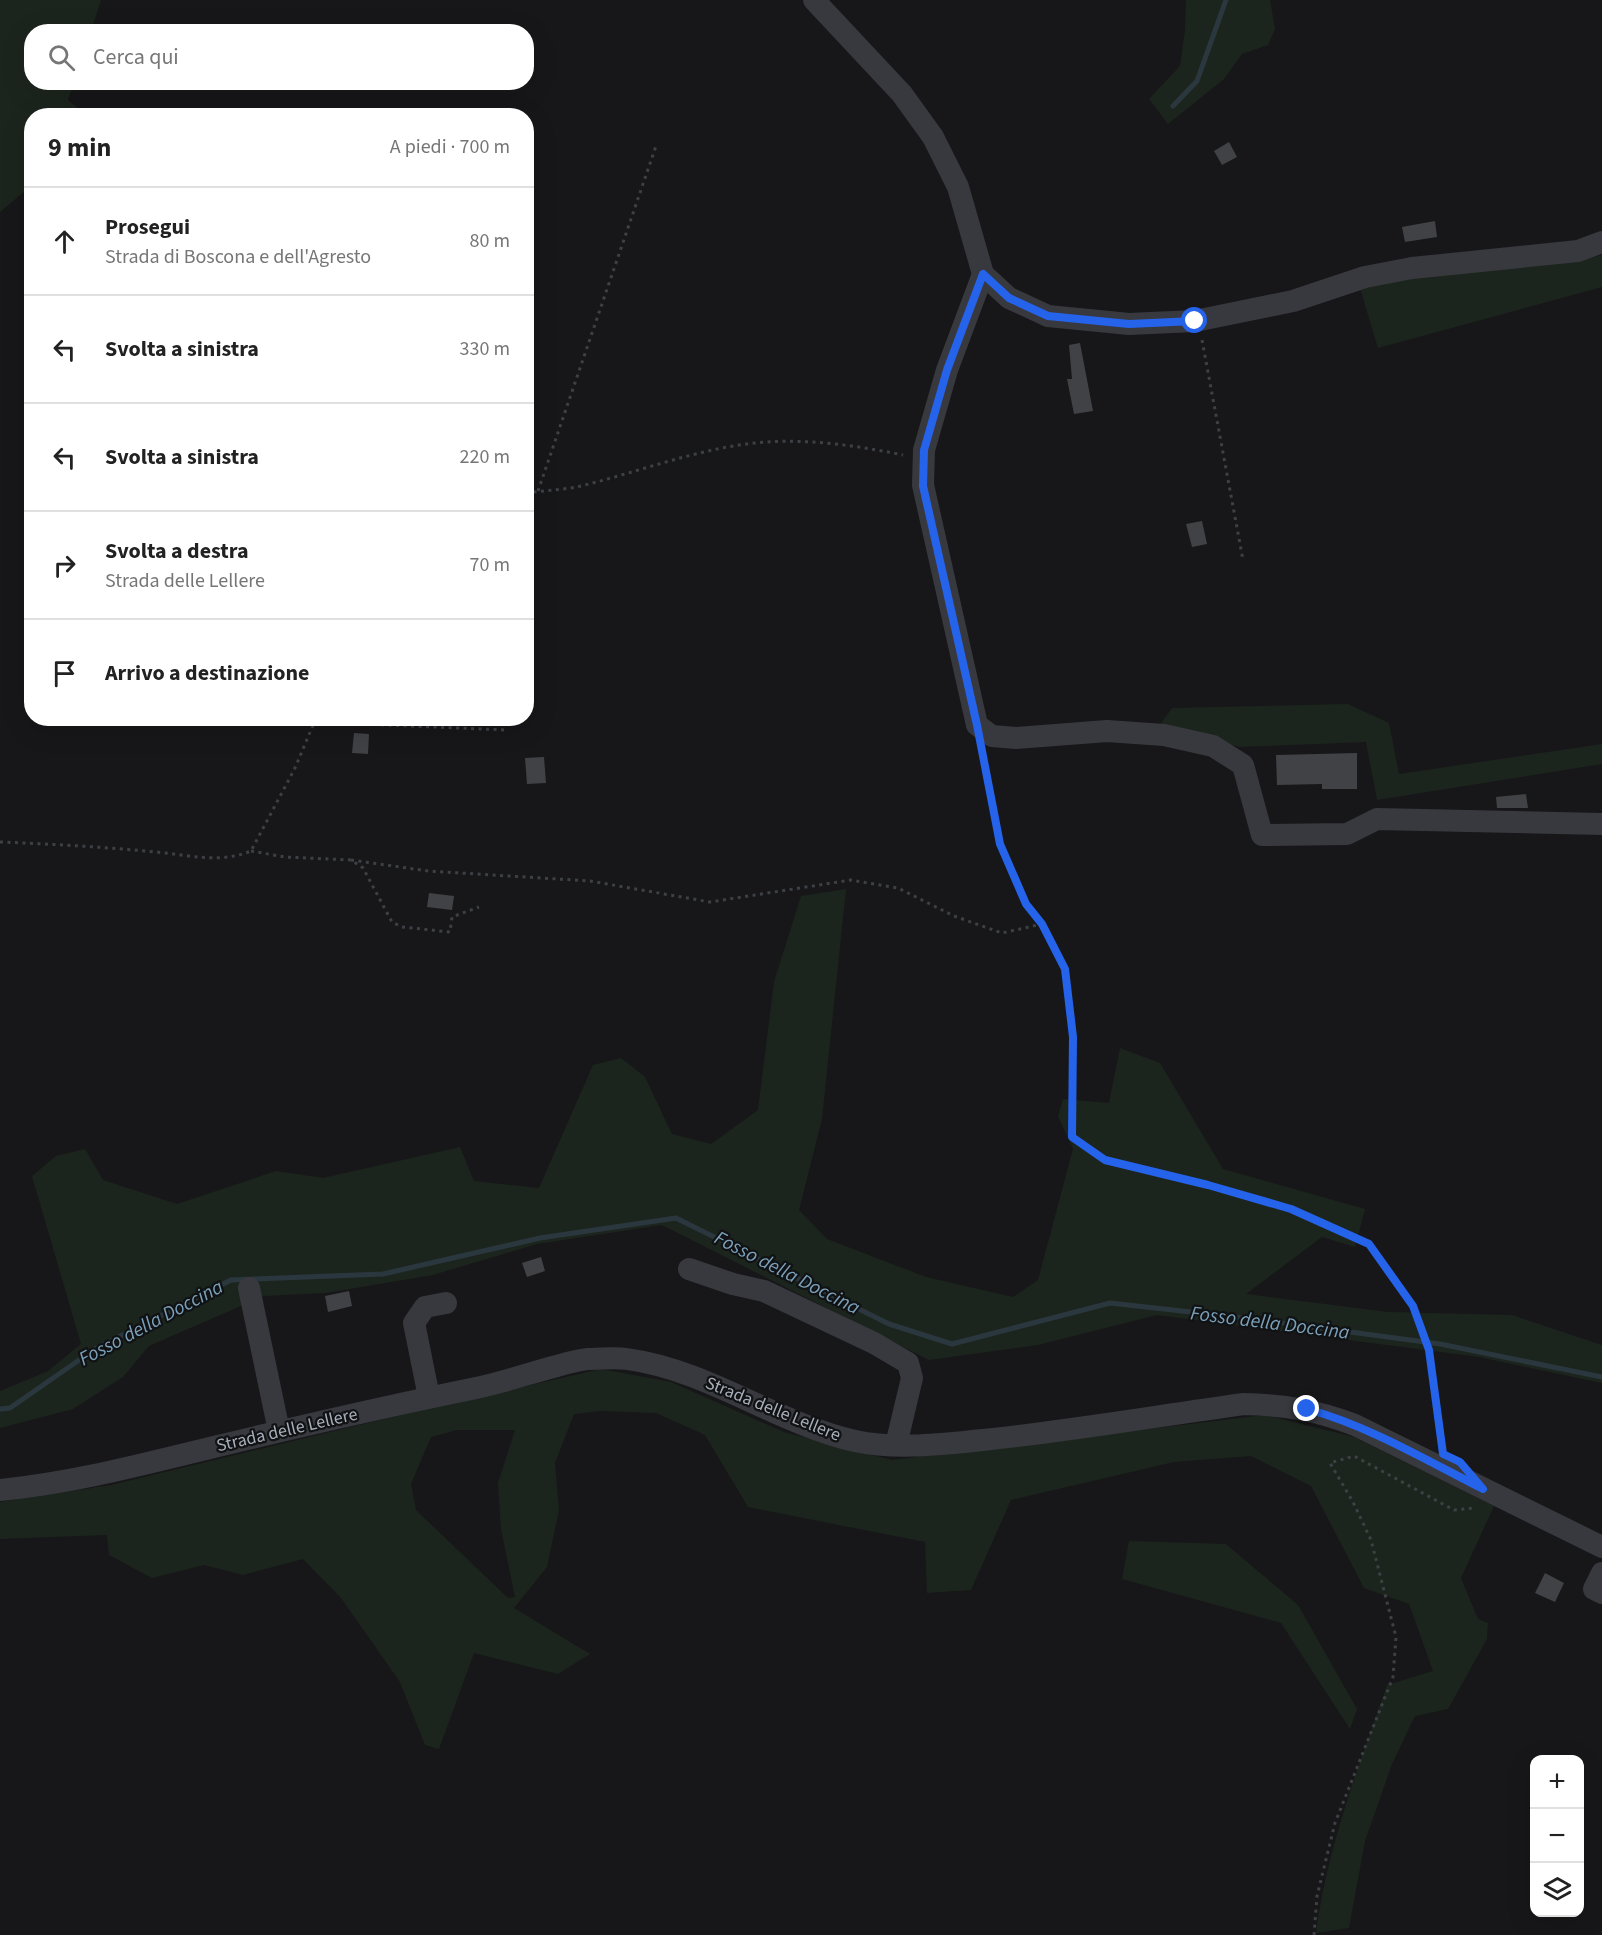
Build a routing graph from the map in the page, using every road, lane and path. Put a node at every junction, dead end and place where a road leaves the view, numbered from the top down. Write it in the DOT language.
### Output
graph roads {
  1 [pos="814,0"];
  2 [pos="656,146"];
  3 [pos="1602,242"];
  4 [pos="983,274"];
  5 [pos="1198,321"];
  6 [pos="924,450"];
  7 [pos="538,491"];
  8 [pos="534,492"];
  9 [pos="1243,560"];
  10 [pos="977,725"];
  11 [pos="313,726"];
  12 [pos="410,726"];
  13 [pos="507,730"];
  14 [pos="1602,824"];
  15 [pos="0,842"];
  16 [pos="251,851"];
  17 [pos="351,860"];
  18 [pos="479,907"];
  19 [pos="1042,924"];
  20 [pos="689,1269"];
  21 [pos="249,1288"];
  22 [pos="446,1304"];
  23 [pos="429,1397"];
  24 [pos="279,1431"];
  25 [pos="896,1445"];
  26 [pos="1443,1454"];
  27 [pos="1483,1489"];
  28 [pos="0,1490"];
  29 [pos="1602,1547"];
  30 [pos="1602,1574"];
  31 [pos="1602,1593"];
  32 [pos="1314,1935"];
  1 -- 4 [label="street"];
  2 -- 7 [label="path"];
  3 -- 5 [label="street"];
  4 -- 5 [label="street"];
  4 -- 6 [label="street"];
  5 -- 9 [label="path"];
  6 -- 7 [label="path"];
  6 -- 10 [label="street"];
  7 -- 8 [label="path"];
  10 -- 14 [label="street"];
  10 -- 19 [label="path"];
  11 -- 16 [label="path"];
  12 -- 13 [label="path"];
  15 -- 16 [label="path"];
  16 -- 17 [label="path"];
  17 -- 18 [label="path"];
  17 -- 19 [label="path"];
  19 -- 26 [label="path"];
  20 -- 25 [label="street"];
  21 -- 24 [label="street"];
  22 -- 23 [label="street"];
  23 -- 24 [label="street, Strada delle Lellere"];
  23 -- 25 [label="street, Strada delle Lellere"];
  24 -- 28 [label="street, Strada delle Lellere"];
  25 -- 27 [label="street, Strada delle Lellere"];
  27 -- 29 [label="street, Strada delle Lellere"];
  27 -- 32 [label="path"];
  30 -- 31 [label="street"];
}
